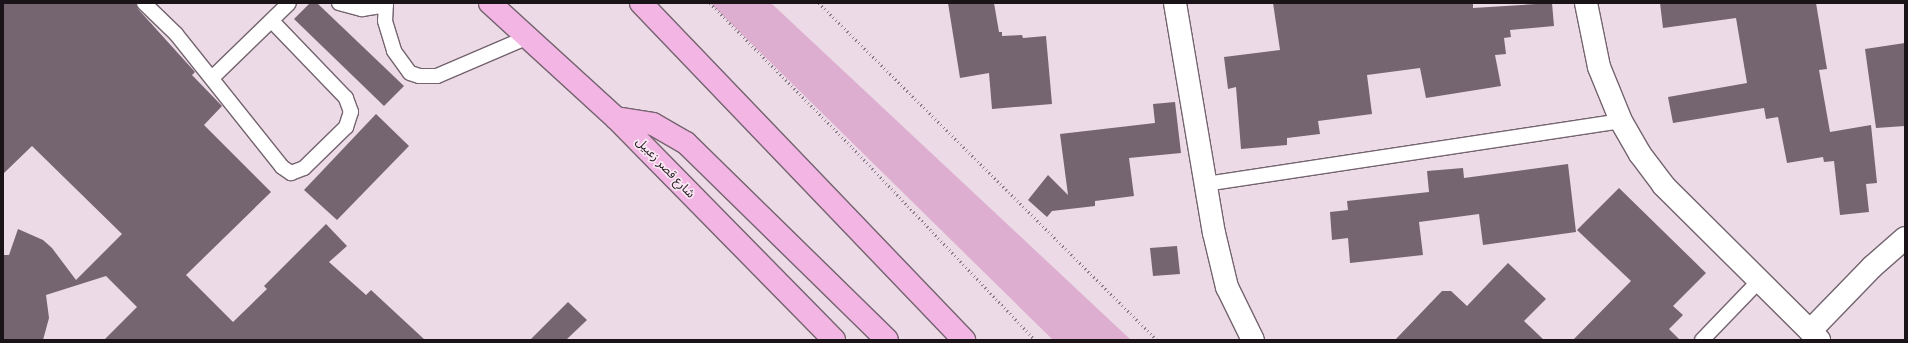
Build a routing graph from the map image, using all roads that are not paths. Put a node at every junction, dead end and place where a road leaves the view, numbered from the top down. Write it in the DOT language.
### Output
graph roads {
  1 [pos="144,3"];
  2 [pos="290,3"];
  3 [pos="339,3"];
  4 [pos="490,3"];
  5 [pos="641,3"];
  6 [pos="1175,3"];
  7 [pos="1586,3"];
  8 [pos="386,4"];
  9 [pos="272,21"];
  10 [pos="528,37"];
  11 [pos="212,78"];
  12 [pos="616,118"];
  13 [pos="1621,121"];
  14 [pos="1205,184"];
  15 [pos="1905,238"];
  16 [pos="1759,281"];
  17 [pos="798,305"];
  18 [pos="1814,336"];
  19 [pos="812,340"];
  20 [pos="834,340"];
  21 [pos="887,340"];
  22 [pos="964,340"];
  23 [pos="1253,340"];
  24 [pos="1702,340"];
  1 -- 11 [label="lane"];
  2 -- 9 [label="lane"];
  3 -- 8 [label="lane"];
  4 -- 10 [label="main road, شارع قصر زعبيل"];
  5 -- 22 [label="main road"];
  6 -- 14 [label="street"];
  7 -- 13 [label="street"];
  8 -- 10 [label="lane"];
  9 -- 11 [label="lane"];
  9 -- 11 [label="lane"];
  10 -- 12 [label="main road, شارع قصر زعبيل"];
  12 -- 17 [label="main road, شارع قصر زعبيل"];
  12 -- 21 [label="main road"];
  13 -- 14 [label="lane"];
  13 -- 16 [label="street"];
  14 -- 23 [label="street"];
  15 -- 18 [label="street"];
  16 -- 18 [label="street"];
  16 -- 24 [label="lane"];
  17 -- 19 [label="main road"];
  17 -- 20 [label="main road, شارع قصر زعبيل"];
}
